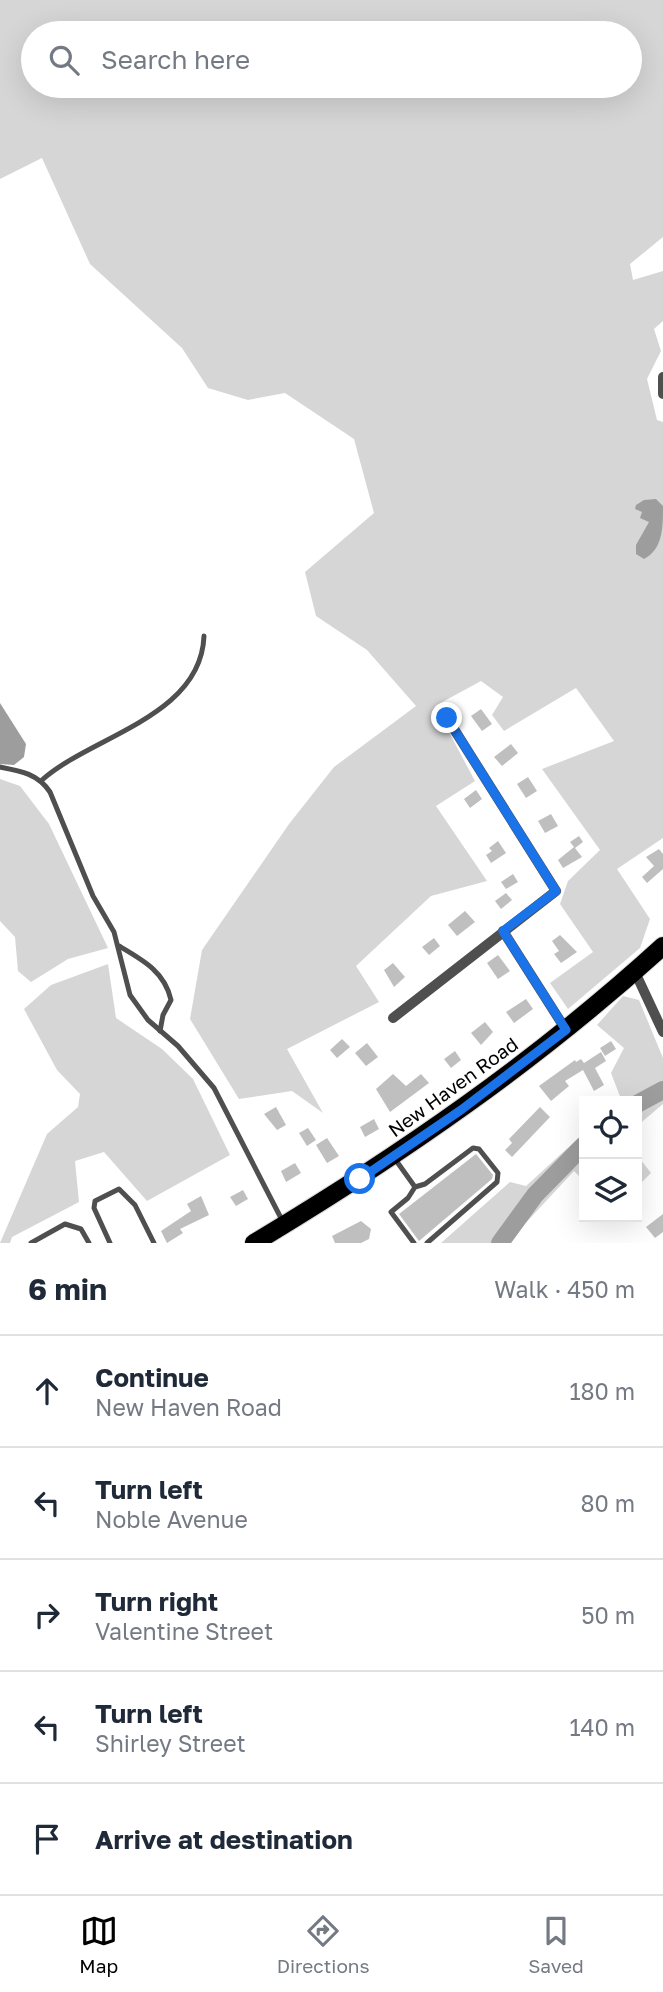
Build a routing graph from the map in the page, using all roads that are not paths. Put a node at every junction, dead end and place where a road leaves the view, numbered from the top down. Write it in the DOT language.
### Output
graph roads {
  1 [pos="663,377"];
  2 [pos="663,394"];
  3 [pos="204,636"];
  4 [pos="447,718"];
  5 [pos="0,766"];
  6 [pos="42,780"];
  7 [pos="503,931"];
  8 [pos="119,946"];
  9 [pos="663,946"];
  10 [pos="635,972"];
  11 [pos="393,1018"];
  12 [pos="566,1030"];
  13 [pos="160,1031"];
  14 [pos="663,1032"];
  15 [pos="393,1157"];
  16 [pos="415,1187"];
  17 [pos="284,1225"];
  18 [pos="31,1243"];
  19 [pos="89,1243"];
  20 [pos="110,1243"];
  21 [pos="154,1243"];
  22 [pos="254,1243"];
  23 [pos="414,1243"];
  24 [pos="426,1243"];
  1 -- 2 [label="street"];
  3 -- 6 [label="lane"];
  4 -- 7 [label="street"];
  5 -- 6 [label="lane"];
  6 -- 8 [label="lane"];
  7 -- 11 [label="street"];
  7 -- 12 [label="street"];
  8 -- 13 [label="lane"];
  8 -- 13 [label="lane"];
  9 -- 10 [label="main road, New Haven Road"];
  10 -- 12 [label="main road, New Haven Road"];
  10 -- 14 [label="street"];
  12 -- 15 [label="main road, New Haven Road"];
  13 -- 17 [label="lane"];
  15 -- 16 [label="lane"];
  15 -- 17 [label="main road, New Haven Road"];
  16 -- 23 [label="lane"];
  16 -- 24 [label="lane"];
  17 -- 22 [label="main road, New Haven Road"];
  18 -- 19 [label="lane"];
  20 -- 21 [label="lane"];
}
